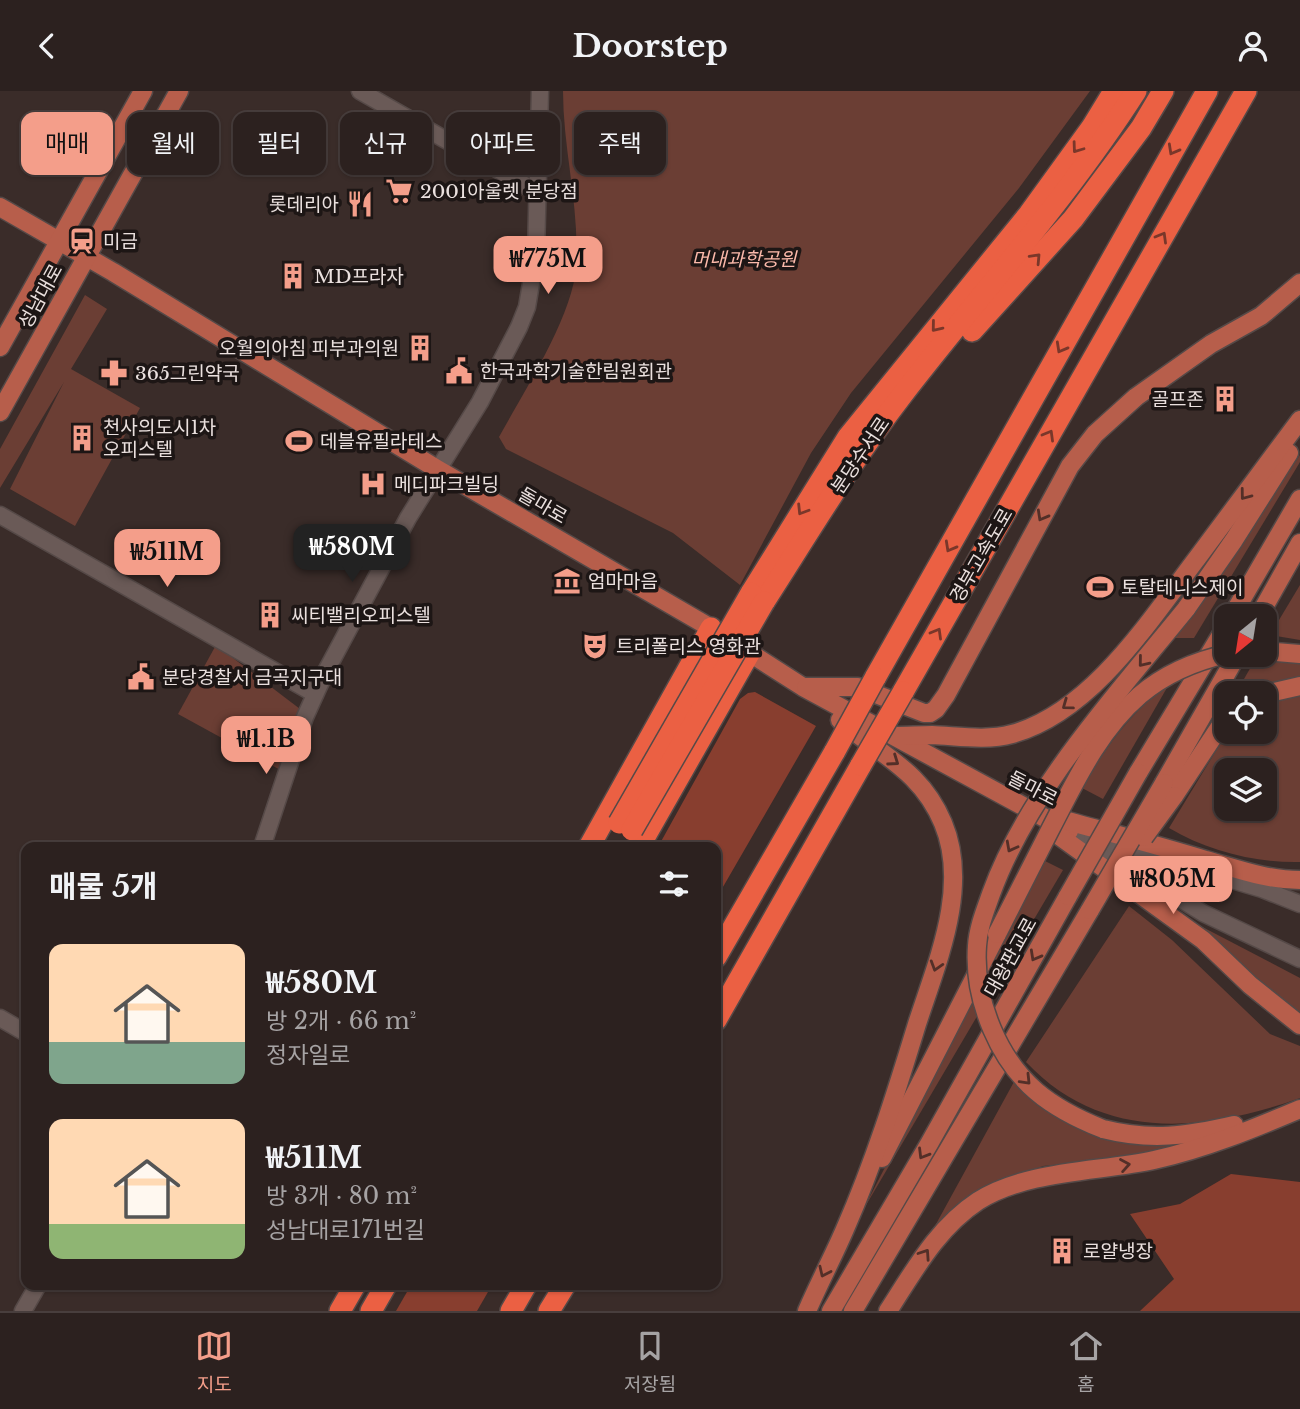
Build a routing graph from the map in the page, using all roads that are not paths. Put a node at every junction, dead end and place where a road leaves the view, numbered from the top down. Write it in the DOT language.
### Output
graph roads {
  1 [pos="143,91"];
  2 [pos="179,91"];
  3 [pos="360,91"];
  4 [pos="540,91"];
  5 [pos="1114,91"];
  6 [pos="1136,91"];
  7 [pos="1163,91"];
  8 [pos="1207,91"];
  9 [pos="1246,91"];
  10 [pos="537,192"];
  11 [pos="0,207"];
  12 [pos="58,240"];
  13 [pos="86,256"];
  14 [pos="1300,283"];
  15 [pos="0,347"];
  16 [pos="903,394"];
  17 [pos="0,412"];
  18 [pos="1300,420"];
  19 [pos="1300,435"];
  20 [pos="437,469"];
  21 [pos="1300,499"];
  22 [pos="0,516"];
  23 [pos="1300,543"];
  24 [pos="758,597"];
  25 [pos="1239,604"];
  26 [pos="1266,604"];
  27 [pos="711,628"];
  28 [pos="1214,647"];
  29 [pos="750,652"];
  30 [pos="1278,652"];
  31 [pos="1300,654"];
  32 [pos="1214,657"];
  33 [pos="1231,667"];
  34 [pos="1300,686"];
  35 [pos="803,687"];
  36 [pos="1277,691"];
  37 [pos="315,694"];
  38 [pos="1214,734"];
  39 [pos="895,736"];
  40 [pos="990,789"];
  41 [pos="1169,790"];
  42 [pos="1038,813"];
  43 [pos="1069,831"];
  44 [pos="264,842"];
  45 [pos="592,842"];
  46 [pos="608,842"];
  47 [pos="625,842"];
  48 [pos="642,842"];
  49 [pos="1300,880"];
  50 [pos="1300,904"];
  51 [pos="721,948"];
  52 [pos="1300,960"];
  53 [pos="721,1011"];
  54 [pos="0,1018"];
  55 [pos="1300,1025"];
  56 [pos="21,1030"];
  57 [pos="1300,1107"];
  58 [pos="845,1229"];
  59 [pos="35,1290"];
  60 [pos="338,1290"];
  61 [pos="352,1290"];
  62 [pos="370,1290"];
  63 [pos="383,1290"];
  64 [pos="523,1290"];
  65 [pos="562,1290"];
  66 [pos="23,1311"];
  67 [pos="329,1311"];
  68 [pos="340,1311"];
  69 [pos="358,1311"];
  70 [pos="371,1311"];
  71 [pos="511,1311"];
  72 [pos="550,1311"];
  73 [pos="807,1311"];
  74 [pos="831,1311"];
  75 [pos="853,1311"];
  76 [pos="888,1311"];
  1 -- 12 [label="main road, 성남대로"];
  2 -- 13 [label="main road, 성남대로"];
  3 -- 10 [label="street"];
  4 -- 10 [label="street"];
  5 -- 24 [label="highway, 분당수서로, one-way"];
  6 -- 16 [label="highway, 분당수서로"];
  16 -- 7 [label="highway, one-way"];
  8 -- 51 [label="highway, 경부고속도로, one-way, bridge"];
  53 -- 9 [label="highway, 경부고속도로, one-way, bridge"];
  10 -- 20 [label="street"];
  11 -- 12 [label="main road, 돌마로"];
  12 -- 13 [label="main road, 돌마로"];
  12 -- 15 [label="main road, 성남대로"];
  13 -- 17 [label="main road, 성남대로"];
  13 -- 20 [label="main road, 돌마로"];
  14 -- 35 [label="main road, one-way"];
  16 -- 24 [label="highway, 분당수서로"];
  18 -- 39 [label="main road, one-way"];
  19 -- 57 [label="main road, one-way, bridge"];
  20 -- 27 [label="main road, 돌마로"];
  20 -- 37 [label="street"];
  21 -- 25 [label="main road"];
  22 -- 37 [label="street"];
  23 -- 26 [label="main road"];
  24 -- 46 [label="highway, 분당수서로, bridge"];
  24 -- 47 [label="highway, 분당수서로, bridge"];
  27 -- 29 [label="main road, 돌마로"];
  27 -- 45 [label="highway"];
  28 -- 74 [label="main road, 대왕판교로, one-way, bridge"];
  29 -- 35 [label="main road, 돌마로"];
  29 -- 48 [label="highway"];
  30 -- 31 [label="main road"];
  32 -- 58 [label="main road, bridge"];
  33 -- 41 [label="main road"];
  34 -- 36 [label="main road"];
  35 -- 39 [label="main road, 돌마로"];
  35 -- 58 [label="main road, one-way"];
  37 -- 44 [label="street"];
  38 -- 41 [label="main road"];
  39 -- 40 [label="main road, 돌마로"];
  40 -- 42 [label="main road, 돌마로"];
  40 -- 55 [label="main road"];
  41 -- 75 [label="main road, bridge"];
  42 -- 43 [label="main road, 돌마로"];
  42 -- 49 [label="main road"];
  43 -- 50 [label="street"];
  43 -- 52 [label="street"];
  54 -- 56 [label="street"];
  76 -- 57 [label="main road, one-way"];
  58 -- 73 [label="main road, one-way"];
  59 -- 66 [label="street"];
  60 -- 67 [label="highway"];
  61 -- 68 [label="highway"];
  62 -- 69 [label="highway"];
  63 -- 70 [label="highway"];
  64 -- 71 [label="highway"];
  65 -- 72 [label="highway"];
}
